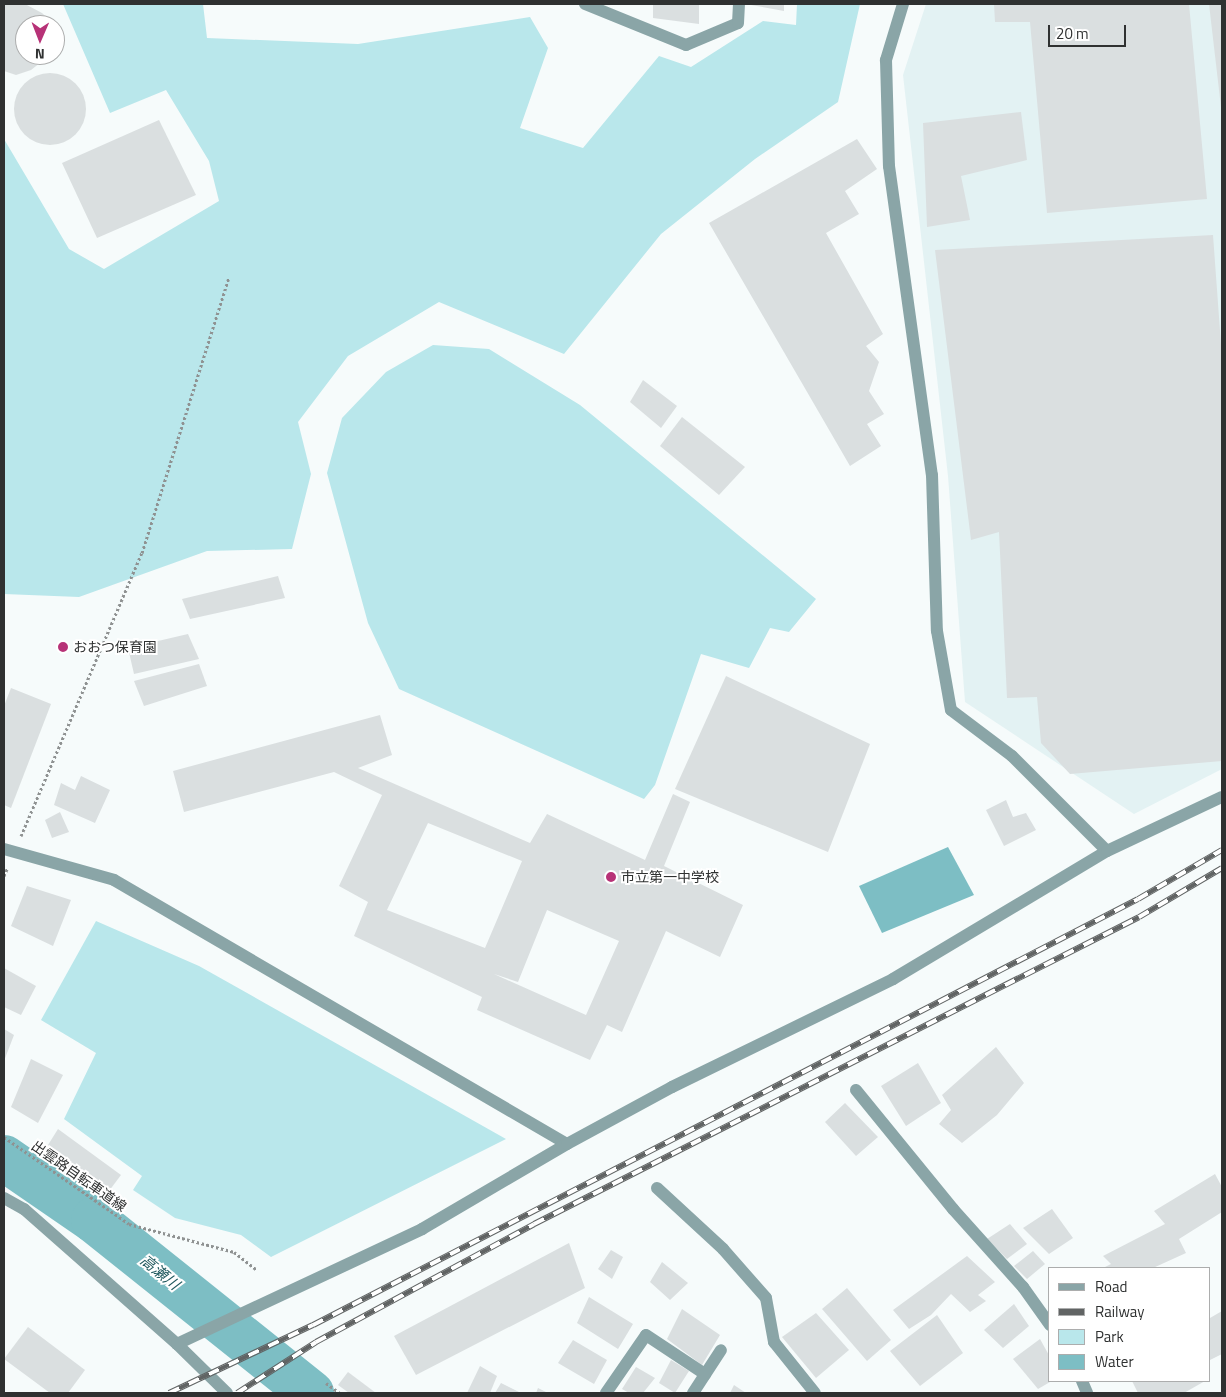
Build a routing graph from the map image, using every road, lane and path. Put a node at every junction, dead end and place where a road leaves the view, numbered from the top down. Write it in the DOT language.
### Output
graph roads {
  1 [pos="585,4"];
  2 [pos="739,4"];
  3 [pos="903,4"];
  4 [pos="229,277"];
  5 [pos="1222,797"];
  6 [pos="9,850"];
  7 [pos="1107,851"];
  8 [pos="856,1090"];
  9 [pos="4,1137"];
  10 [pos="566,1144"];
  11 [pos="657,1188"];
  12 [pos="4,1198"];
  13 [pos="256,1269"];
  14 [pos="1048,1322"];
  15 [pos="177,1344"];
  16 [pos="721,1350"];
  17 [pos="706,1374"];
  18 [pos="326,1383"];
  19 [pos="227,1393"];
  20 [pos="340,1393"];
  21 [pos="606,1393"];
  22 [pos="693,1393"];
  23 [pos="815,1393"];
  1 -- 2 [label="street"];
  3 -- 7 [label="street"];
  4 -- 6 [label="path"];
  5 -- 7 [label="street"];
  6 -- 10 [label="street"];
  7 -- 10 [label="street"];
  8 -- 14 [label="street"];
  9 -- 13 [label="path, 出雲路自転車道線"];
  10 -- 15 [label="street"];
  11 -- 23 [label="street"];
  12 -- 15 [label="street"];
  15 -- 19 [label="street"];
  16 -- 17 [label="street"];
  17 -- 21 [label="street"];
  17 -- 22 [label="street"];
  18 -- 20 [label="path"];
}
